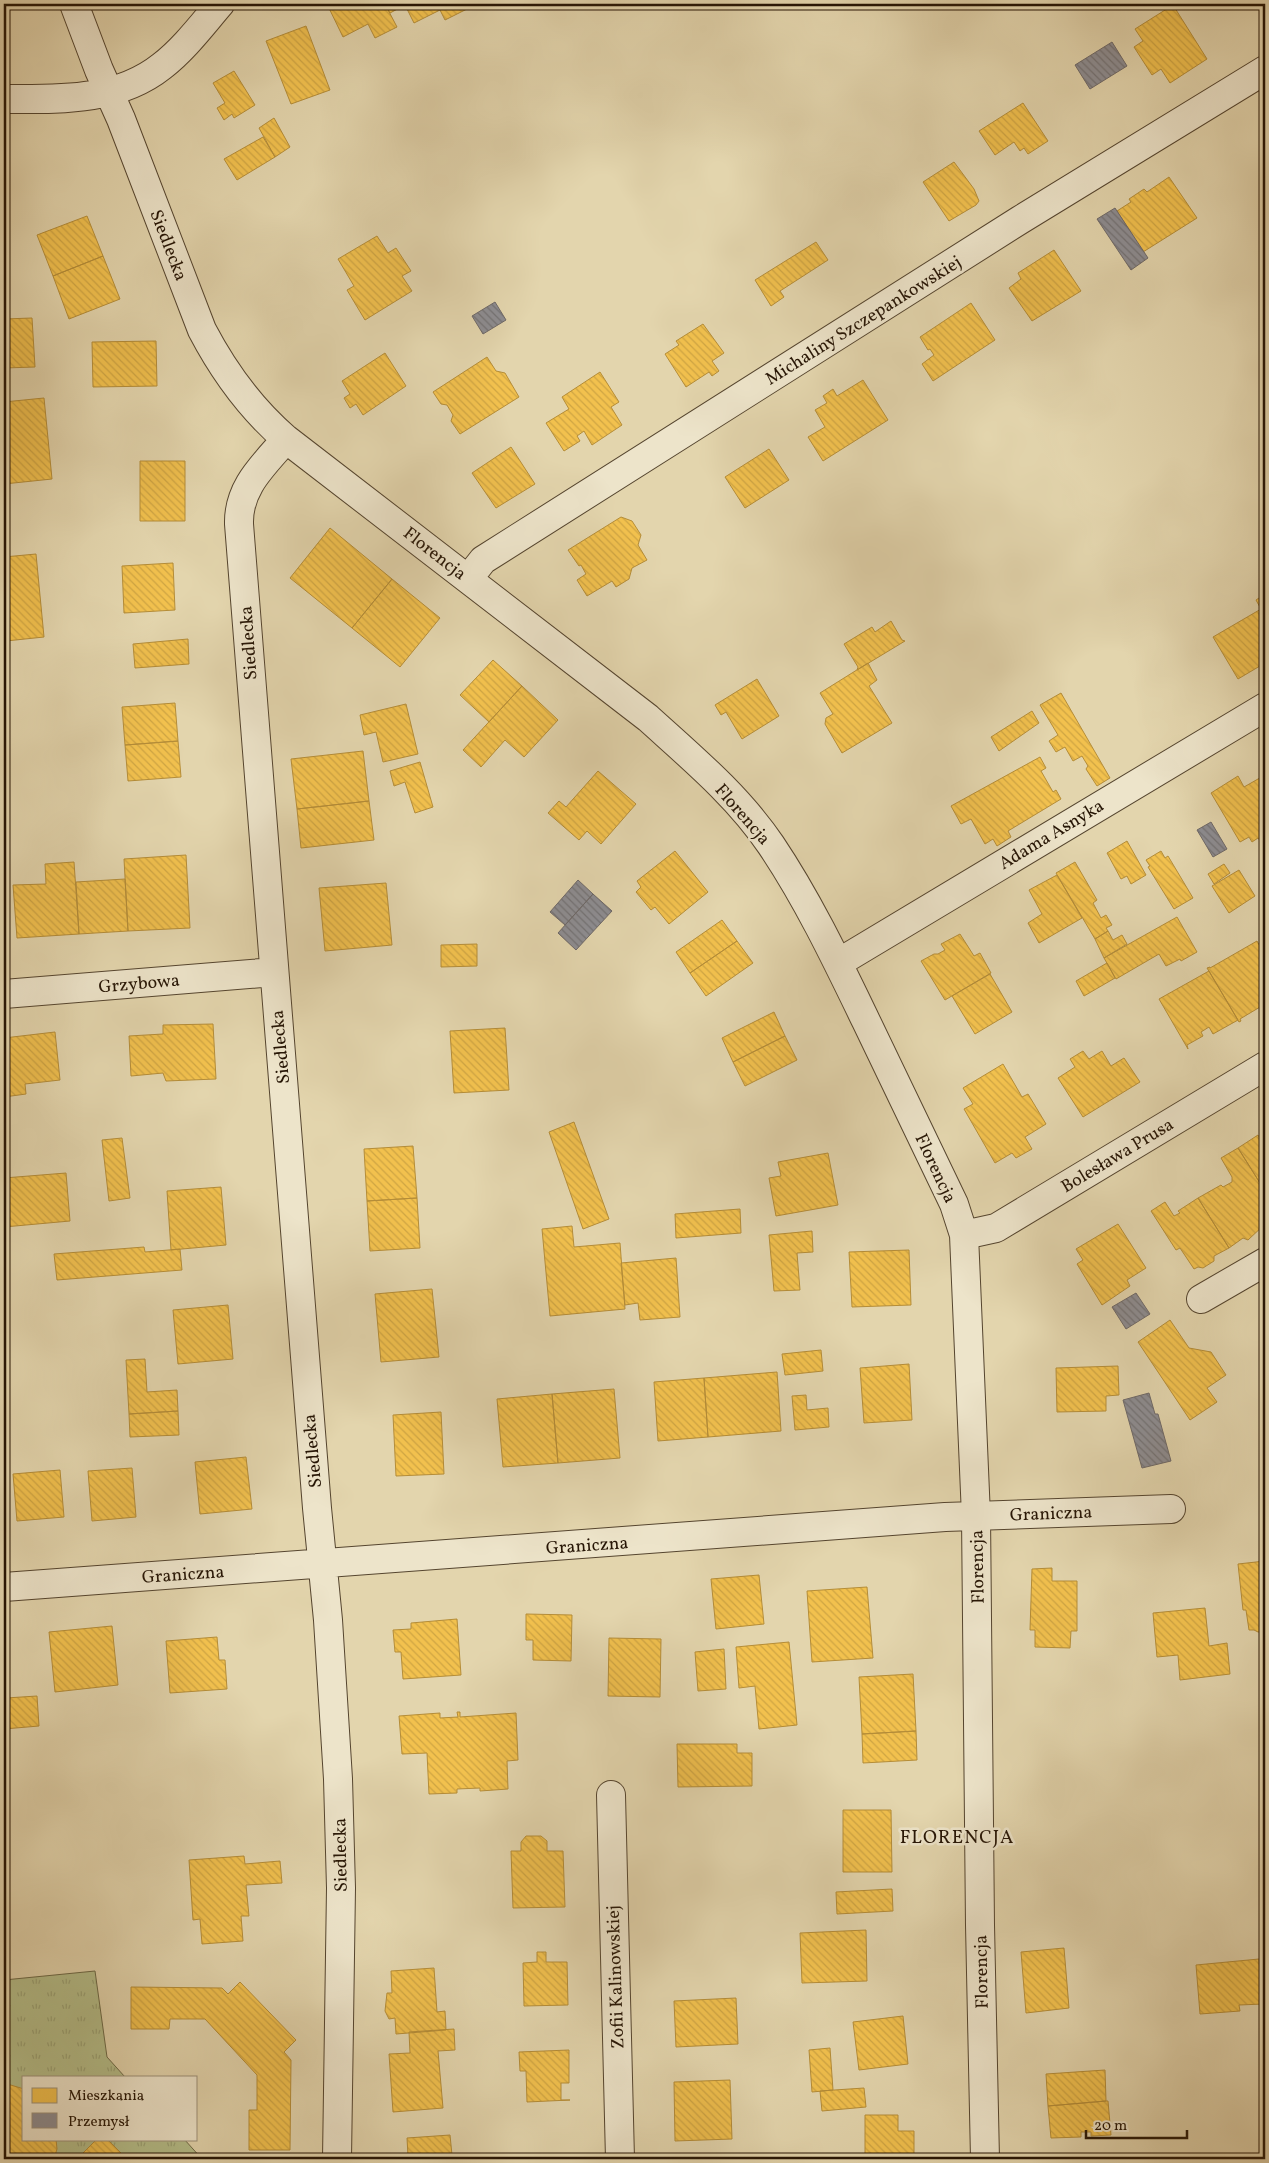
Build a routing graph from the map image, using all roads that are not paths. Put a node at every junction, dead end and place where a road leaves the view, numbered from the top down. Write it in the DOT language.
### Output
graph roads {
  1 [pos="74,4"];
  2 [pos="220,4"];
  3 [pos="1265,70"];
  4 [pos="109,92"];
  5 [pos="4,99"];
  6 [pos="286,439"];
  7 [pos="468,579"];
  8 [pos="1265,707"];
  9 [pos="838,963"];
  10 [pos="274,972"];
  11 [pos="4,994"];
  12 [pos="1265,1066"];
  13 [pos="964,1235"];
  14 [pos="1265,1262"];
  15 [pos="1200,1299"];
  16 [pos="1171,1509"];
  17 [pos="976,1516"];
  18 [pos="322,1565"];
  19 [pos="4,1587"];
  20 [pos="611,1795"];
  21 [pos="337,2159"];
  22 [pos="620,2159"];
  23 [pos="985,2159"];
  1 -- 4 [label="street, Siedlecka"];
  2 -- 4 [label="street"];
  3 -- 7 [label="street, Michaliny Szczepankowskiej"];
  4 -- 5 [label="street"];
  4 -- 6 [label="street, Siedlecka"];
  6 -- 7 [label="street, Florencja"];
  6 -- 10 [label="street, Siedlecka"];
  7 -- 9 [label="street, Florencja"];
  8 -- 9 [label="street, Adama Asnyka"];
  9 -- 13 [label="street, Florencja"];
  10 -- 11 [label="street, Grzybowa"];
  10 -- 18 [label="street, Siedlecka"];
  12 -- 13 [label="street, Bolesława Prusa"];
  13 -- 17 [label="street, Florencja"];
  14 -- 15 [label="street"];
  16 -- 17 [label="street, Graniczna"];
  17 -- 18 [label="street, Graniczna"];
  17 -- 23 [label="street, Florencja"];
  18 -- 19 [label="street, Graniczna"];
  18 -- 21 [label="street, Siedlecka"];
  20 -- 22 [label="street, Zofii Kalinowskiej"];
}
